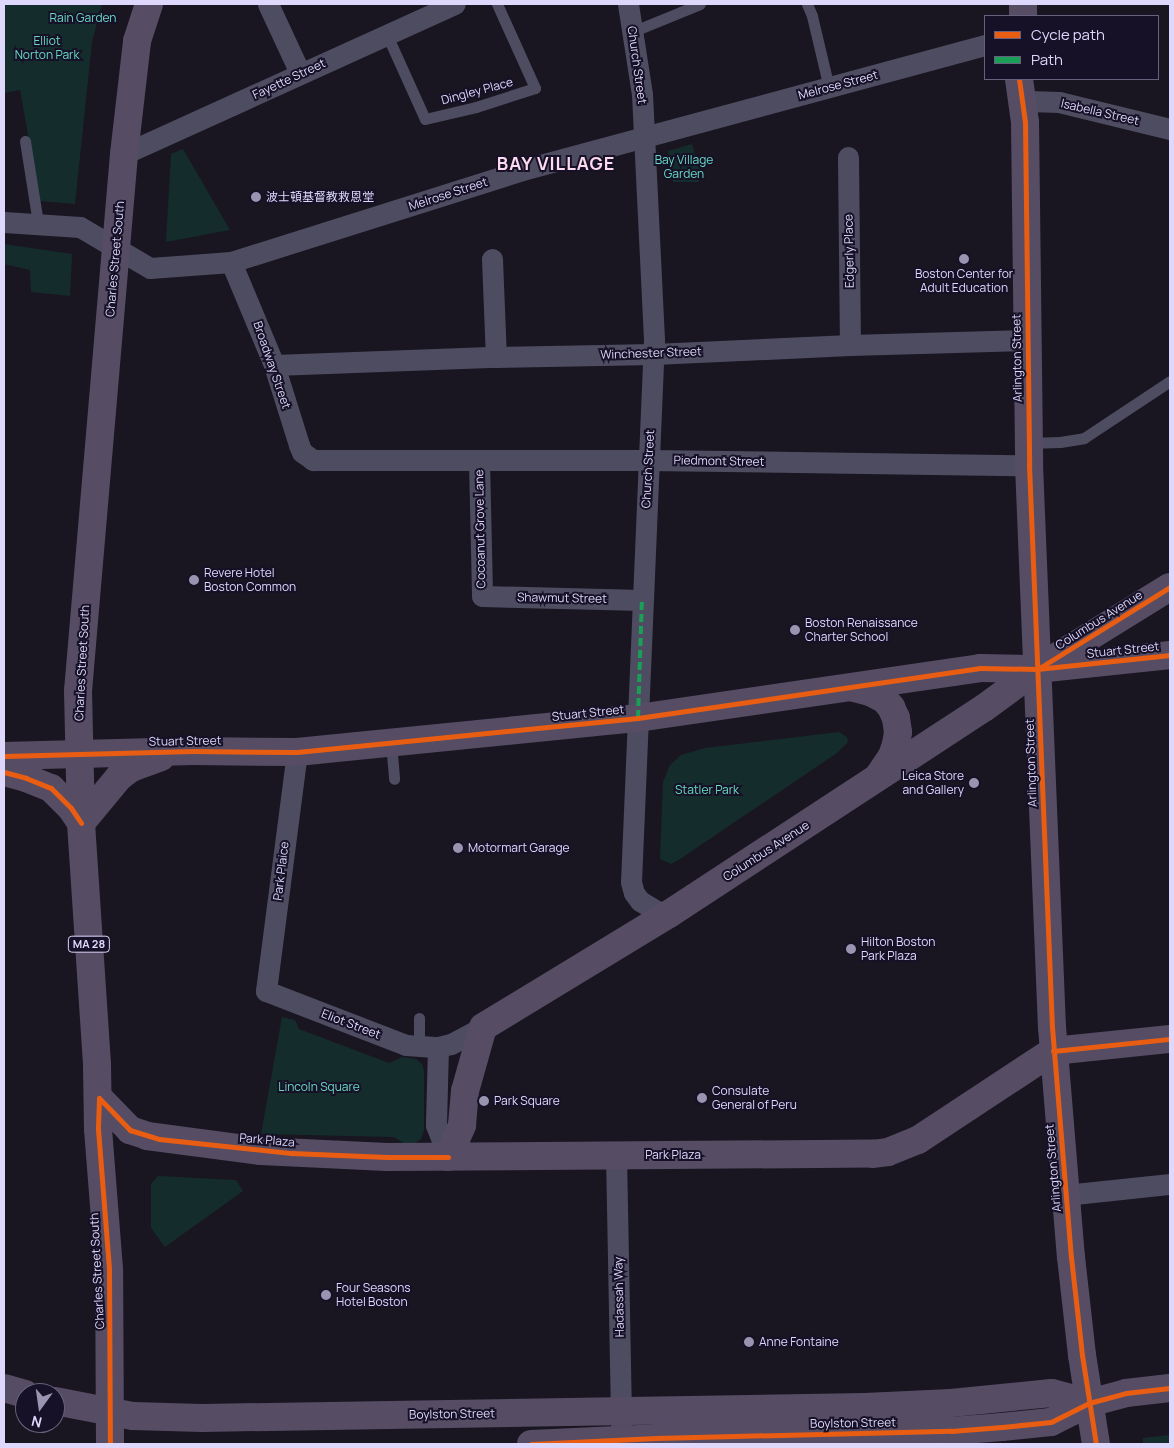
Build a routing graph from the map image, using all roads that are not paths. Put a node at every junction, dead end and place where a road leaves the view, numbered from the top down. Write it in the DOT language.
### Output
graph roads {
  1 [pos="149,4"];
  2 [pos="268,4"];
  3 [pos="455,4"];
  4 [pos="497,4"];
  5 [pos="628,4"];
  6 [pos="700,4"];
  7 [pos="807,4"];
  8 [pos="634,31"];
  9 [pos="387,35"];
  10 [pos="984,45"];
  11 [pos="300,73"];
  12 [pos="829,88"];
  13 [pos="1026,95"];
  14 [pos="1170,129"];
  15 [pos="646,136"];
  16 [pos="25,142"];
  17 [pos="124,154"];
  18 [pos="848,156"];
  19 [pos="4,222"];
  20 [pos="38,223"];
  21 [pos="116,248"];
  22 [pos="492,259"];
  23 [pos="231,262"];
  24 [pos="1027,340"];
  25 [pos="850,345"];
  26 [pos="654,354"];
  27 [pos="496,357"];
  28 [pos="274,365"];
  29 [pos="1170,381"];
  30 [pos="1029,454"];
  31 [pos="648,460"];
  32 [pos="479,461"];
  33 [pos="318,462"];
  34 [pos="1170,587"];
  35 [pos="482,596"];
  36 [pos="642,600"];
  37 [pos="1170,654"];
  38 [pos="1037,669"];
  39 [pos="850,688"];
  40 [pos="638,718"];
  41 [pos="391,743"];
  42 [pos="193,750"];
  43 [pos="296,752"];
  44 [pos="79,754"];
  45 [pos="4,756"];
  46 [pos="4,772"];
  47 [pos="878,776"];
  48 [pos="394,779"];
  49 [pos="81,823"];
  50 [pos="668,914"];
  51 [pos="266,991"];
  52 [pos="419,1018"];
  53 [pos="483,1027"];
  54 [pos="1170,1039"];
  55 [pos="428,1047"];
  56 [pos="1053,1051"];
  57 [pos="99,1098"];
  58 [pos="616,1155"];
  59 [pos="448,1157"];
  60 [pos="1170,1184"];
  61 [pos="1065,1195"];
  62 [pos="1170,1388"];
  63 [pos="1021,1396"];
  64 [pos="65,1403"];
  65 [pos="1090,1403"];
  66 [pos="621,1411"];
  67 [pos="109,1412"];
  68 [pos="1023,1425"];
  69 [pos="621,1439"];
  70 [pos="110,1444"];
  71 [pos="531,1444"];
  72 [pos="1096,1444"];
  1 -- 17 [label="main road, Charles Street South"];
  2 -- 11 [label="street"];
  3 -- 9 [label="street, Fayette Street"];
  4 -- 9 [label="lane, Dingley Place"];
  5 -- 8 [label="street, Church Street"];
  6 -- 8 [label="lane"];
  7 -- 12 [label="lane"];
  8 -- 15 [label="street, Church Street"];
  9 -- 11 [label="street, Fayette Street"];
  10 -- 12 [label="street, Melrose Street"];
  11 -- 17 [label="street, Fayette Street"];
  12 -- 15 [label="street, Melrose Street"];
  13 -- 14 [label="street, Isabella Street"];
  13 -- 24 [label="main road, Arlington Street"];
  15 -- 23 [label="street, Melrose Street"];
  15 -- 26 [label="street, Church Street"];
  16 -- 20 [label="lane"];
  17 -- 21 [label="main road, Charles Street South"];
  18 -- 25 [label="street, Edgerly Place"];
  19 -- 20 [label="street, Melrose Street"];
  20 -- 21 [label="street, Melrose Street"];
  21 -- 23 [label="street, Melrose Street"];
  21 -- 44 [label="main road, Charles Street South"];
  22 -- 27 [label="street"];
  23 -- 28 [label="street, Broadway Street"];
  24 -- 25 [label="street, Winchester Street"];
  24 -- 30 [label="main road, Arlington Street"];
  25 -- 26 [label="street, Winchester Street"];
  26 -- 27 [label="street, Winchester Street"];
  26 -- 31 [label="street, Church Street"];
  27 -- 28 [label="street, Winchester Street"];
  28 -- 33 [label="street, Broadway Street"];
  29 -- 30 [label="lane"];
  30 -- 31 [label="street, Piedmont Street"];
  30 -- 38 [label="main road, Arlington Street"];
  31 -- 32 [label="street, Piedmont Street"];
  31 -- 36 [label="street, Church Street"];
  32 -- 33 [label="street, Piedmont Street"];
  32 -- 35 [label="street, Cocoanut Grove Lane"];
  34 -- 38 [label="main road, Columbus Avenue"];
  35 -- 36 [label="street, Shawmut Street"];
  36 -- 40 [label="street, Church Street"];
  37 -- 38 [label="main road, Stuart Street"];
  38 -- 39 [label="main road, Stuart Street"];
  38 -- 47 [label="main road, Columbus Avenue"];
  38 -- 56 [label="main road, Arlington Street"];
  39 -- 40 [label="main road, Stuart Street"];
  39 -- 47 [label="main road"];
  40 -- 41 [label="main road, Stuart Street"];
  40 -- 50 [label="street, Church Street"];
  41 -- 43 [label="main road, Stuart Street"];
  41 -- 48 [label="lane"];
  42 -- 43 [label="main road, Stuart Street"];
  42 -- 44 [label="main road, Stuart Street"];
  42 -- 49 [label="main road"];
  43 -- 51 [label="street, Park Plaice"];
  44 -- 45 [label="main road, Stuart Street"];
  44 -- 49 [label="main road, Charles Street South"];
  46 -- 49 [label="main road"];
  47 -- 50 [label="main road, Columbus Avenue"];
  49 -- 57 [label="main road, Charles Street South / MA 28"];
  50 -- 53 [label="main road, Columbus Avenue"];
  51 -- 55 [label="street, Eliot Street"];
  52 -- 55 [label="lane"];
  53 -- 55 [label="street, Columbus Avenue"];
  53 -- 59 [label="main road"];
  54 -- 56 [label="main road"];
  55 -- 59 [label="street"];
  56 -- 58 [label="main road, Park Plaza"];
  56 -- 61 [label="main road, Arlington Street"];
  57 -- 59 [label="main road, Park Plaza"];
  57 -- 67 [label="main road, Charles Street South / MA 28"];
  58 -- 59 [label="main road, Park Plaza"];
  58 -- 66 [label="street, Hadassah Way"];
  60 -- 61 [label="street"];
  61 -- 65 [label="main road, Arlington Street"];
  62 -- 65 [label="main road, Boylston Street"];
  63 -- 65 [label="main road, Boylston Street"];
  63 -- 66 [label="main road, Boylston Street"];
  63 -- 68 [label="main road"];
  64 -- 67 [label="main road, Boylston Street"];
  65 -- 68 [label="main road, Boylston Street"];
  65 -- 72 [label="main road, Arlington Street"];
  66 -- 67 [label="main road, Boylston Street"];
  66 -- 69 [label="street, Hadassah Way"];
  67 -- 70 [label="main road, Charles Street South / MA 28"];
  68 -- 69 [label="main road, Boylston Street"];
  69 -- 71 [label="main road, Boylston Street"];
}
